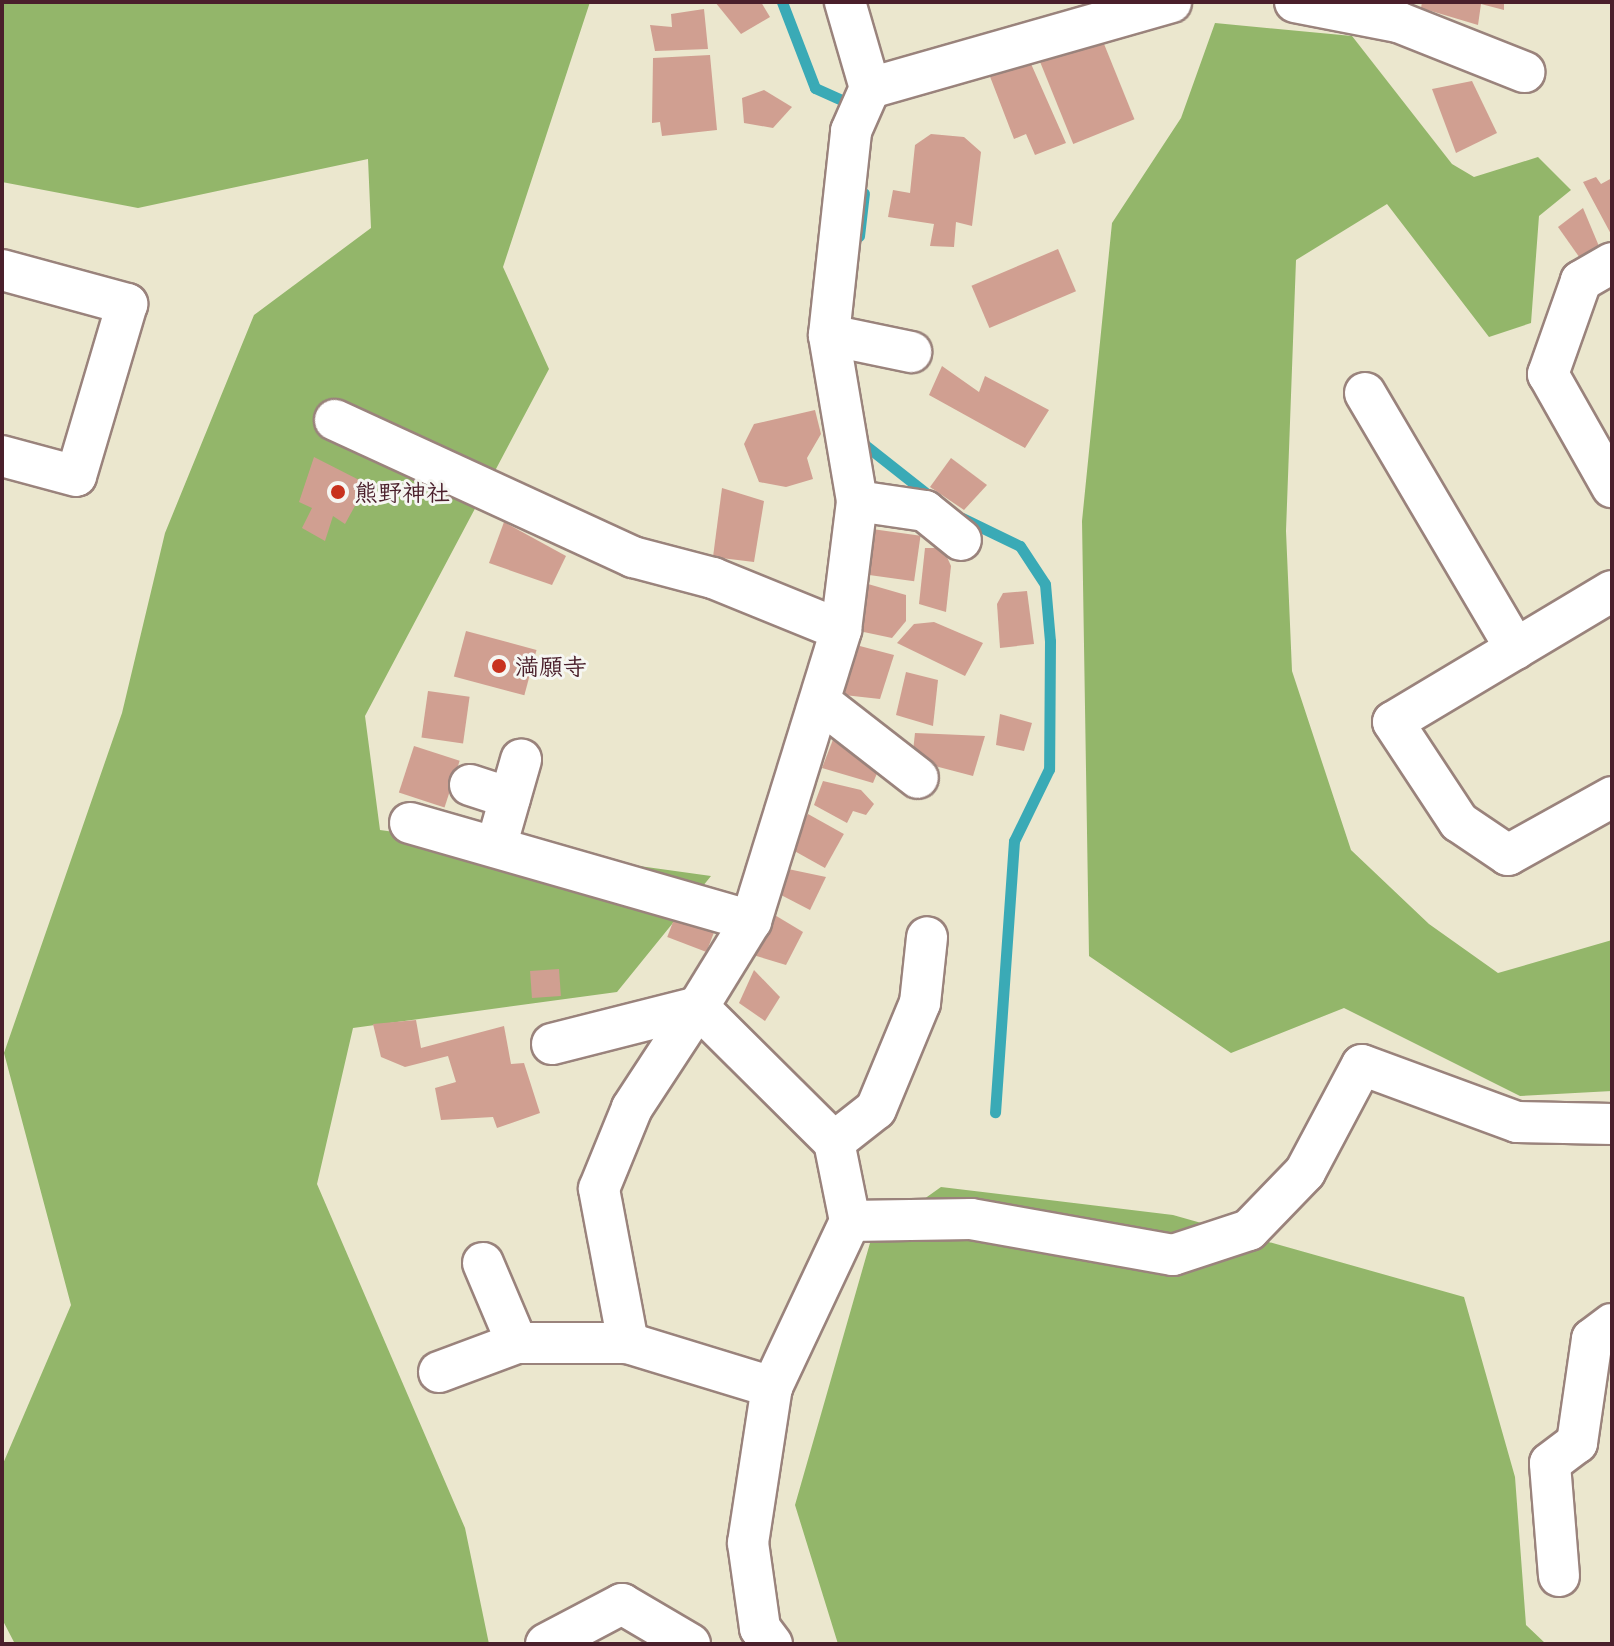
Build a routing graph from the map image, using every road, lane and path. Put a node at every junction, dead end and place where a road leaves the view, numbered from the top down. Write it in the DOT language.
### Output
graph roads {
  1 [pos="845,2"];
  2 [pos="1171,2"];
  3 [pos="1295,2"];
  4 [pos="1402,12"];
  5 [pos="1524,72"];
  6 [pos="870,88"];
  7 [pos="1612,263"];
  8 [pos="2,270"];
  9 [pos="829,335"];
  10 [pos="911,352"];
  11 [pos="1365,393"];
  12 [pos="335,420"];
  13 [pos="2,456"];
  14 [pos="1612,487"];
  15 [pos="857,501"];
  16 [pos="961,540"];
  17 [pos="1612,591"];
  18 [pos="841,630"];
  19 [pos="1516,649"];
  20 [pos="823,704"];
  21 [pos="521,760"];
  22 [pos="918,778"];
  23 [pos="470,785"];
  24 [pos="1612,797"];
  25 [pos="510,798"];
  26 [pos="410,823"];
  27 [pos="496,847"];
  28 [pos="751,921"];
  29 [pos="927,937"];
  30 [pos="698,1007"];
  31 [pos="552,1044"];
  32 [pos="1609,1132"];
  33 [pos="834,1142"];
  34 [pos="850,1221"];
  35 [pos="483,1263"];
  36 [pos="1612,1324"];
  37 [pos="517,1343"];
  38 [pos="628,1343"];
  39 [pos="439,1372"];
  40 [pos="772,1387"];
  41 [pos="1559,1576"];
  42 [pos="546,1644"];
  43 [pos="690,1644"];
  44 [pos="772,1644"];
  1 -- 6 [label="street"];
  2 -- 6 [label="street"];
  3 -- 4 [label="street"];
  4 -- 5 [label="street"];
  6 -- 9 [label="street"];
  7 -- 14 [label="street"];
  8 -- 13 [label="street"];
  9 -- 10 [label="street"];
  9 -- 15 [label="street"];
  11 -- 19 [label="street"];
  12 -- 18 [label="street"];
  15 -- 16 [label="street"];
  15 -- 18 [label="street"];
  17 -- 19 [label="street"];
  18 -- 20 [label="street"];
  19 -- 24 [label="street"];
  20 -- 22 [label="street"];
  20 -- 28 [label="street"];
  21 -- 25 [label="street"];
  23 -- 25 [label="street"];
  25 -- 27 [label="street"];
  26 -- 27 [label="street"];
  27 -- 28 [label="street"];
  28 -- 30 [label="street"];
  29 -- 33 [label="street"];
  30 -- 31 [label="street"];
  30 -- 33 [label="street"];
  30 -- 38 [label="street"];
  32 -- 34 [label="street"];
  33 -- 34 [label="street"];
  34 -- 40 [label="street"];
  35 -- 37 [label="street"];
  36 -- 41 [label="street"];
  37 -- 38 [label="street"];
  37 -- 39 [label="street"];
  38 -- 40 [label="street"];
  40 -- 44 [label="street"];
  42 -- 43 [label="street"];
}
